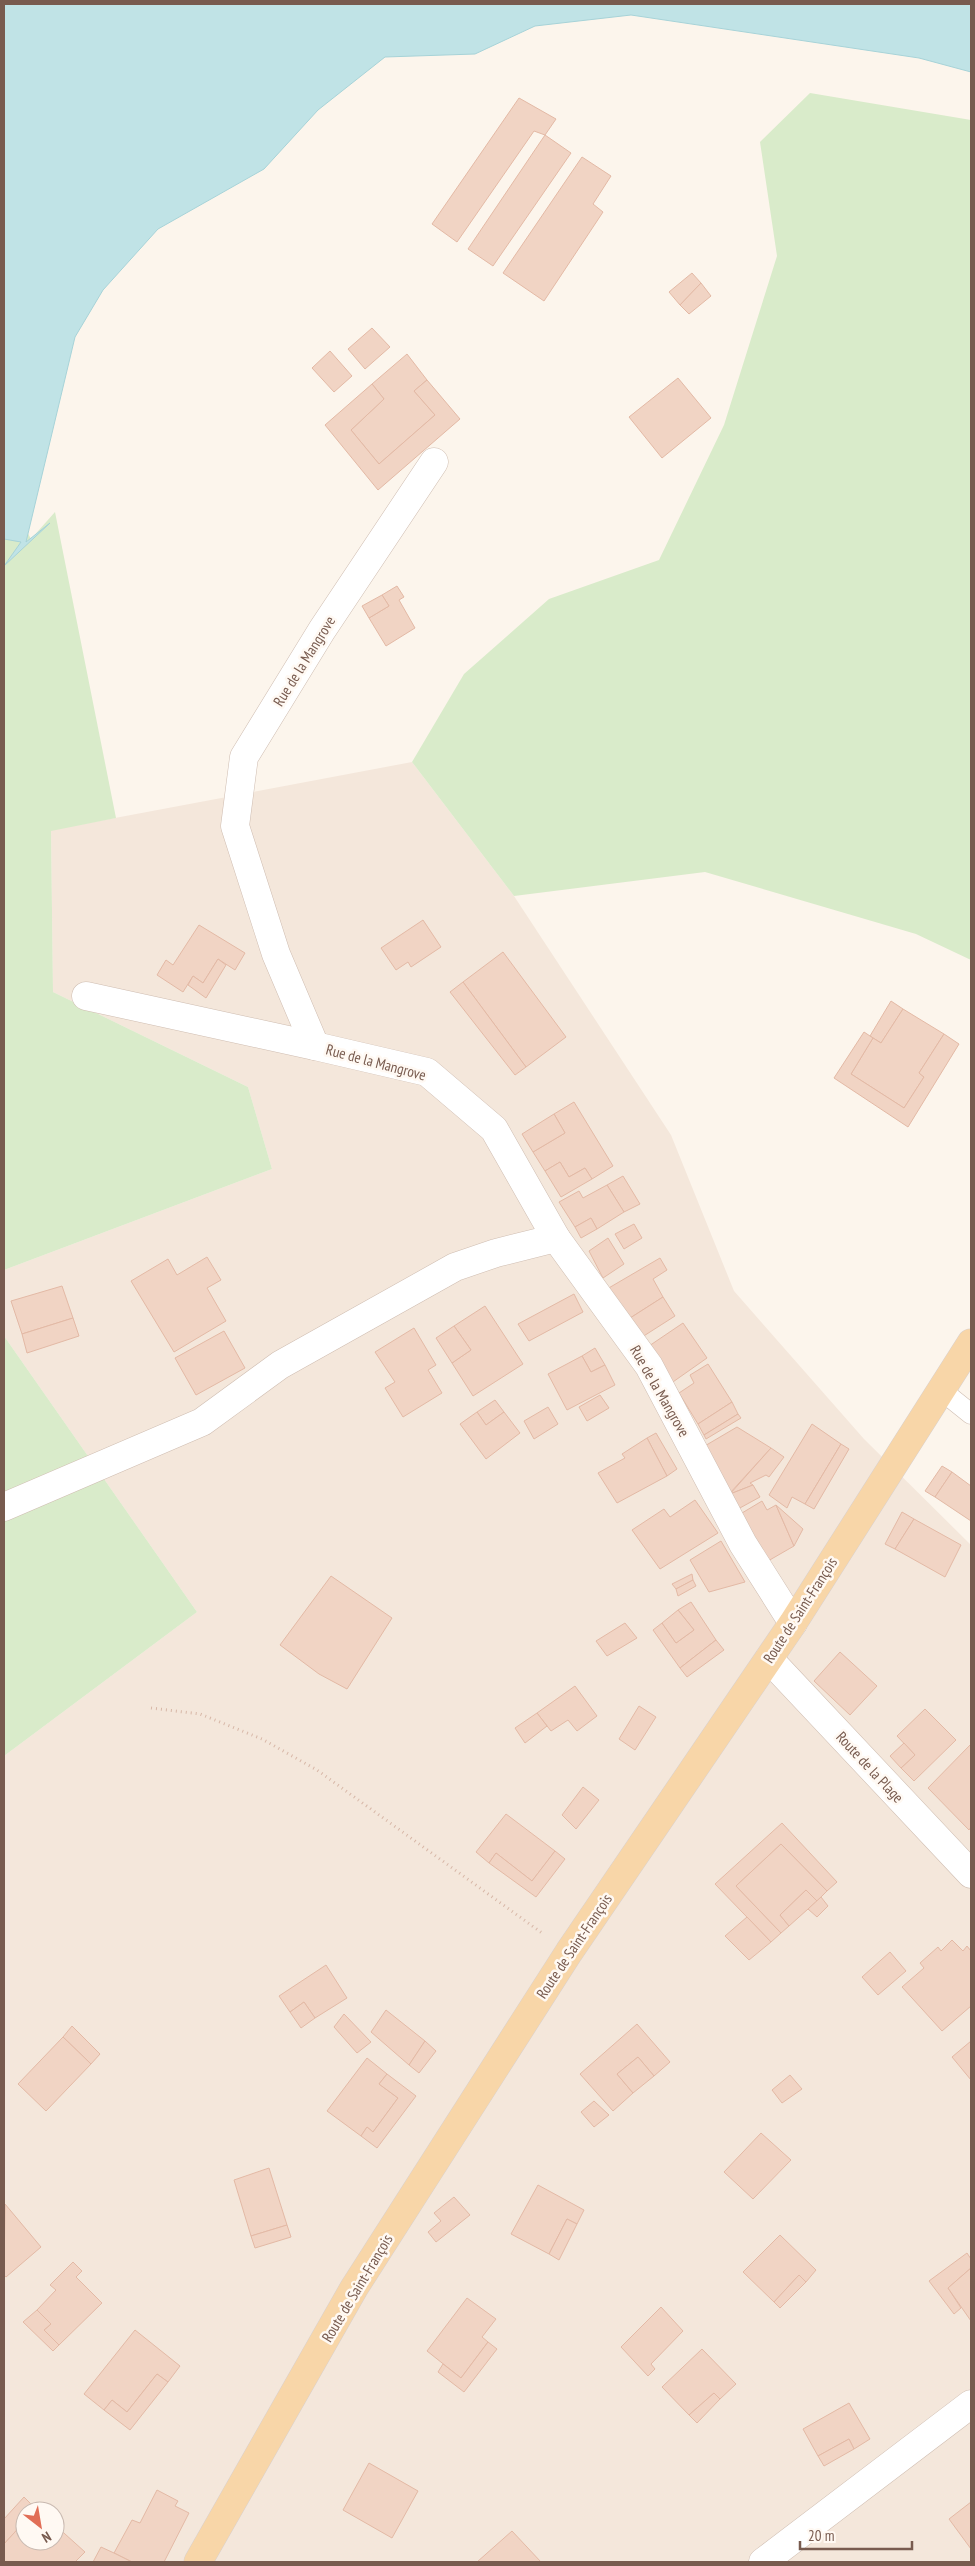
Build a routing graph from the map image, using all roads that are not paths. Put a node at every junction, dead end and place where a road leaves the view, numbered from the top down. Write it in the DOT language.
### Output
graph roads {
  1 [pos="434,462"];
  2 [pos="86,996"];
  3 [pos="315,1046"];
  4 [pos="556,1238"];
  5 [pos="971,1343"];
  6 [pos="941,1390"];
  7 [pos="971,1414"];
  8 [pos="4,1507"];
  9 [pos="793,1623"];
  10 [pos="769,1659"];
  11 [pos="971,1874"];
  12 [pos="971,2404"];
  13 [pos="198,2562"];
  14 [pos="762,2562"];
  1 -- 3 [label="street, Rue de la Mangrove"];
  2 -- 3 [label="street"];
  3 -- 4 [label="street, Rue de la Mangrove"];
  4 -- 8 [label="street"];
  4 -- 9 [label="street, Rue de la Mangrove"];
  5 -- 6 [label="main road, Route de Saint-François"];
  6 -- 7 [label="lane"];
  6 -- 9 [label="main road, Route de Saint-François"];
  9 -- 10 [label="main road, Route de Saint-François"];
  10 -- 11 [label="street, Route de la Plage"];
  10 -- 13 [label="main road, Route de Saint-François"];
  12 -- 14 [label="street"];
}
